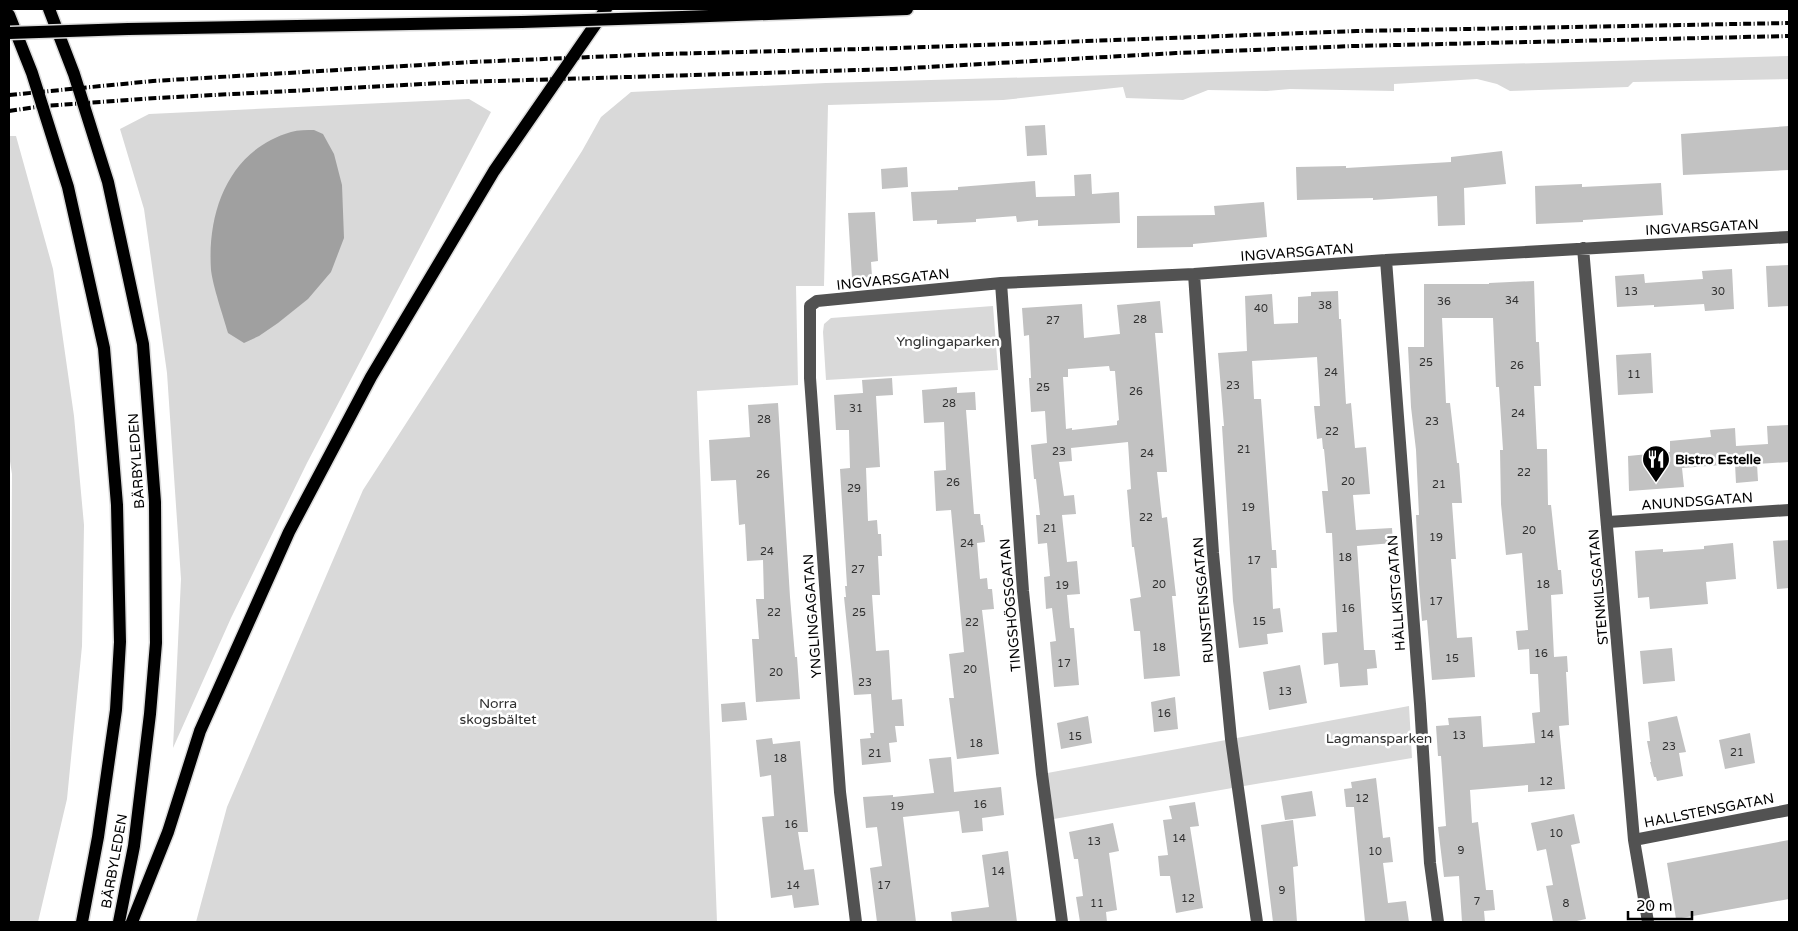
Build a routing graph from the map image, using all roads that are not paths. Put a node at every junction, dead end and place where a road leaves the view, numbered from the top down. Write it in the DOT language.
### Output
graph roads {
  1 [pos="50,9"];
  2 [pos="606,9"];
  3 [pos="907,9"];
  4 [pos="9,15"];
  5 [pos="9,33"];
  6 [pos="1789,237"];
  7 [pos="1583,248"];
  8 [pos="1386,260"];
  9 [pos="1194,274"];
  10 [pos="1002,283"];
  11 [pos="810,306"];
  12 [pos="1789,510"];
  13 [pos="1608,522"];
  14 [pos="1789,810"];
  15 [pos="1634,840"];
  16 [pos="82,922"];
  17 [pos="119,922"];
  18 [pos="132,922"];
  19 [pos="856,922"];
  20 [pos="1062,922"];
  21 [pos="1257,922"];
  22 [pos="1438,922"];
  23 [pos="1648,922"];
  1 -- 17 [label="main road, BÄRBYLEDEN"];
  2 -- 18 [label="main road"];
  3 -- 5 [label="main road, bridge"];
  4 -- 16 [label="main road, BÄRBYLEDEN"];
  6 -- 7 [label="street, INGVARSGATAN"];
  7 -- 8 [label="street, INGVARSGATAN"];
  7 -- 13 [label="street, STENKILSGATAN"];
  8 -- 9 [label="street, INGVARSGATAN"];
  8 -- 22 [label="street, HÄLLKISTGATAN"];
  9 -- 10 [label="street, INGVARSGATAN"];
  9 -- 21 [label="street, RUNSTENSGATAN"];
  10 -- 11 [label="street, INGVARSGATAN"];
  10 -- 20 [label="street, TINGSHÖGSGATAN"];
  11 -- 19 [label="street, YNGLINGAGATAN"];
  12 -- 13 [label="street, ANUNDSGATAN"];
  13 -- 15 [label="street, STENKILSGATAN"];
  14 -- 15 [label="street, HALLSTENSGATAN"];
  15 -- 23 [label="street, STENKILSGATAN"];
}
